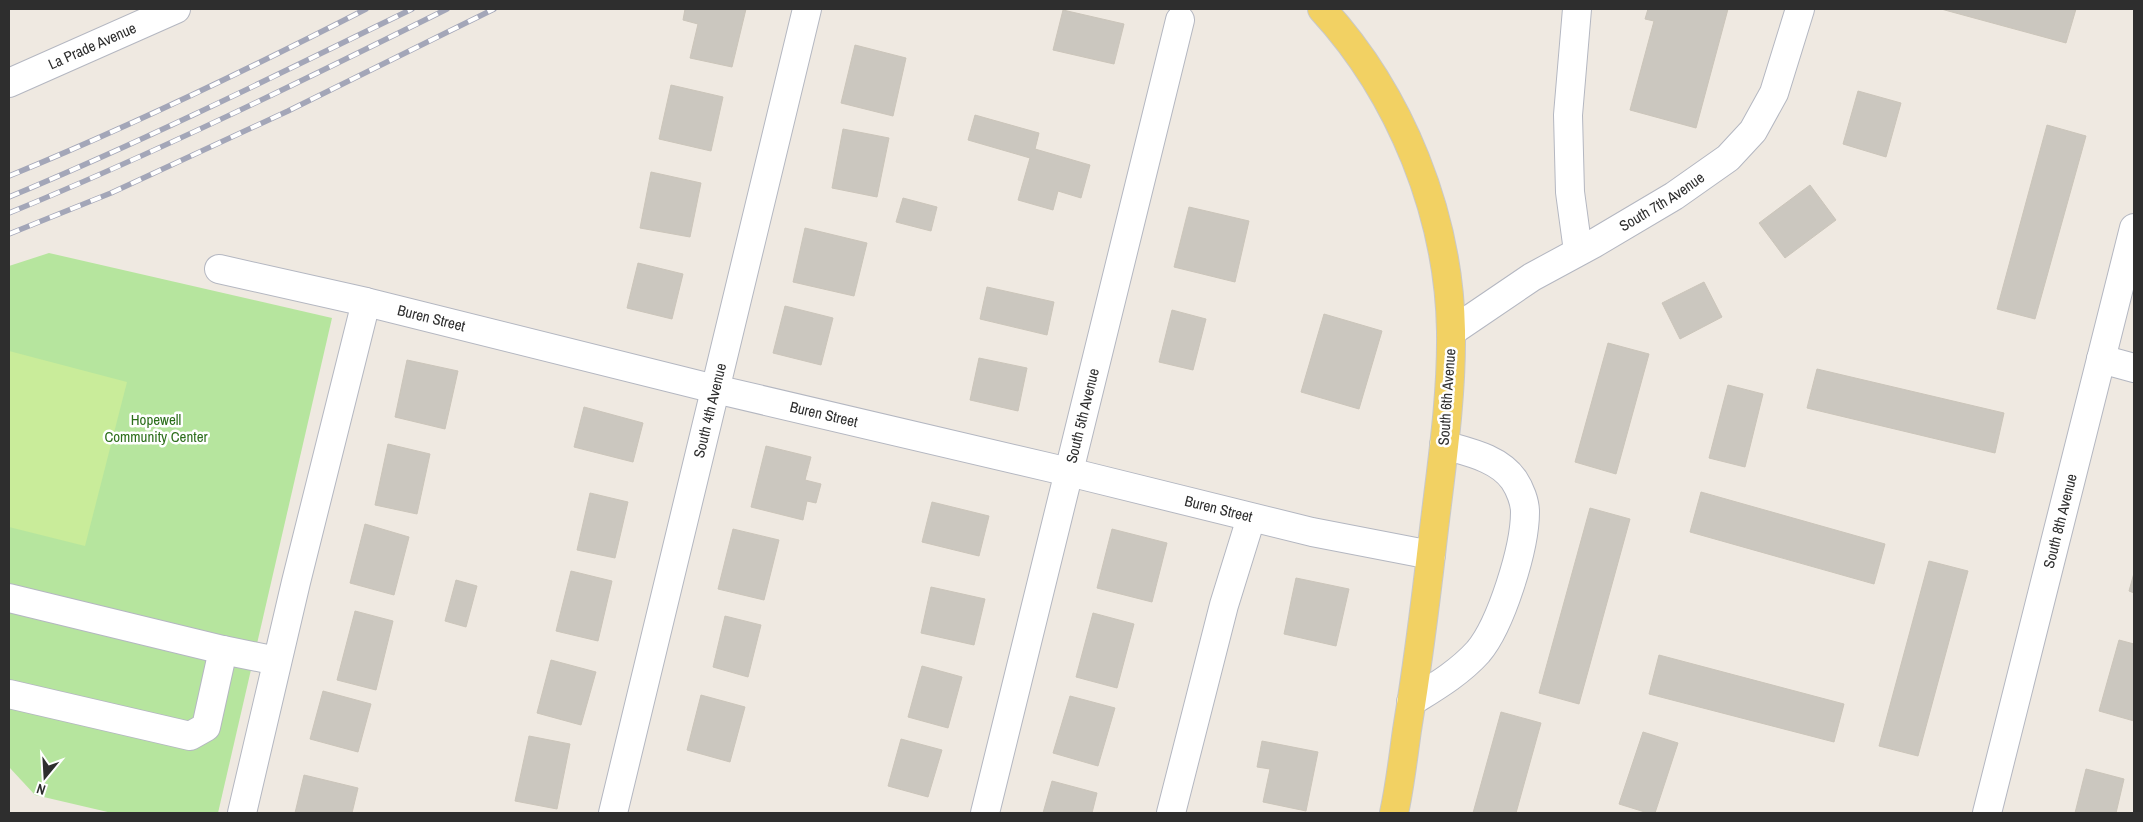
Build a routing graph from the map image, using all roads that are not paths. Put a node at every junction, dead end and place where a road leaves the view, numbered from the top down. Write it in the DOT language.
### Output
graph roads {
  1 [pos="176,9"];
  2 [pos="807,9"];
  3 [pos="1322,9"];
  4 [pos="1577,9"];
  5 [pos="1800,9"];
  6 [pos="1180,20"];
  7 [pos="9,83"];
  8 [pos="2134,228"];
  9 [pos="1578,251"];
  10 [pos="219,268"];
  11 [pos="366,302"];
  12 [pos="1451,332"];
  13 [pos="2101,359"];
  14 [pos="2134,368"];
  15 [pos="715,389"];
  16 [pos="1444,445"];
  17 [pos="1069,472"];
  18 [pos="1251,518"];
  19 [pos="1431,555"];
  20 [pos="9,598"];
  21 [pos="223,650"];
  22 [pos="278,662"];
  23 [pos="9,694"];
  24 [pos="1411,702"];
  25 [pos="242,813"];
  26 [pos="613,813"];
  27 [pos="986,813"];
  28 [pos="1171,813"];
  29 [pos="1394,813"];
  30 [pos="1987,813"];
  1 -- 7 [label="street, La Prade Avenue"];
  2 -- 15 [label="street, South 4th Avenue"];
  3 -- 12 [label="main road, South 6th Avenue"];
  4 -- 9 [label="street"];
  5 -- 9 [label="street, South 7th Avenue"];
  6 -- 17 [label="street, South 5th Avenue"];
  8 -- 13 [label="street, South 8th Avenue"];
  9 -- 12 [label="street, South 7th Avenue"];
  10 -- 11 [label="street, Buren Street"];
  11 -- 15 [label="street, Buren Street"];
  11 -- 22 [label="street"];
  12 -- 16 [label="main road, South 6th Avenue"];
  13 -- 14 [label="street"];
  13 -- 30 [label="street, South 8th Avenue"];
  15 -- 17 [label="street, Buren Street"];
  15 -- 26 [label="street, South 4th Avenue"];
  16 -- 19 [label="main road, South 6th Avenue"];
  16 -- 24 [label="street"];
  17 -- 18 [label="street, Buren Street"];
  17 -- 27 [label="street, South 5th Avenue"];
  18 -- 19 [label="street, Buren Street"];
  18 -- 28 [label="street"];
  19 -- 24 [label="main road, South 6th Avenue"];
  20 -- 21 [label="street"];
  21 -- 22 [label="street"];
  21 -- 23 [label="street"];
  22 -- 25 [label="street"];
  24 -- 29 [label="main road, South 6th Avenue"];
}
